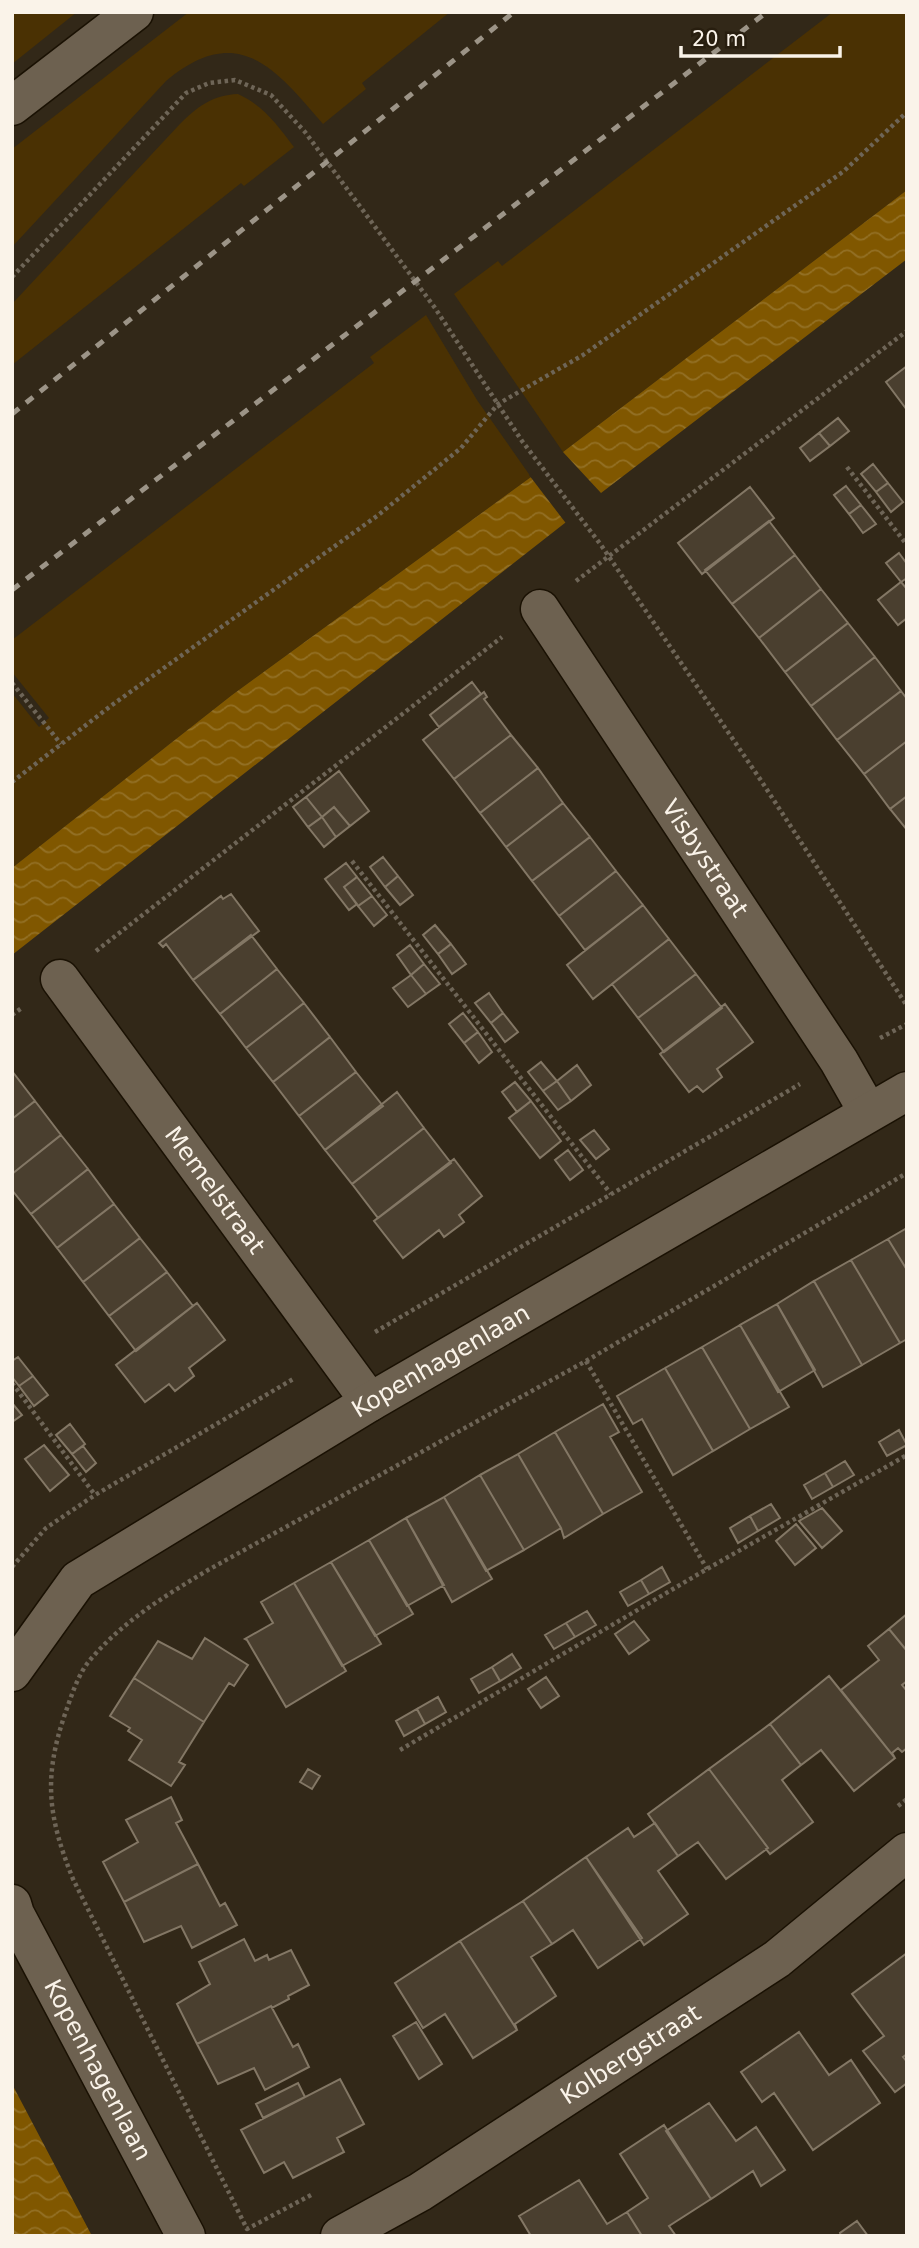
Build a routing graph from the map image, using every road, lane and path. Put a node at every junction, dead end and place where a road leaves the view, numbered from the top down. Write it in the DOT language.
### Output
graph roads {
  1 [pos="134,12"];
  2 [pos="12,106"];
  3 [pos="907,112"];
  4 [pos="12,277"];
  5 [pos="907,331"];
  6 [pos="498,404"];
  7 [pos="847,467"];
  8 [pos="907,545"];
  9 [pos="609,556"];
  10 [pos="540,609"];
  11 [pos="12,683"];
  12 [pos="61,744"];
  13 [pos="12,782"];
  14 [pos="352,861"];
  15 [pos="60,979"];
  16 [pos="907,1006"];
  17 [pos="12,1015"];
  18 [pos="907,1024"];
  19 [pos="838,1062"];
  20 [pos="907,1091"];
  21 [pos="868,1112"];
  22 [pos="907,1173"];
  23 [pos="611,1194"];
  24 [pos="336,1355"];
  25 [pos="586,1361"];
  26 [pos="12,1383"];
  27 [pos="370,1402"];
  28 [pos="907,1455"];
  29 [pos="95,1495"];
  30 [pos="12,1567"];
  31 [pos="707,1569"];
  32 [pos="12,1672"];
  33 [pos="400,1750"];
  34 [pos="907,1852"];
  35 [pos="12,1904"];
  36 [pos="247,2229"];
  37 [pos="186,2236"];
  38 [pos="340,2236"];
  1 -- 2 [label="street"];
  3 -- 6 [label="path"];
  4 -- 6 [label="path"];
  5 -- 9 [label="path"];
  6 -- 9 [label="path"];
  6 -- 12 [label="path"];
  7 -- 8 [label="path"];
  9 -- 10 [label="path"];
  9 -- 16 [label="path"];
  10 -- 15 [label="path"];
  10 -- 19 [label="street, Visbystraat"];
  11 -- 12 [label="path"];
  12 -- 13 [label="path"];
  14 -- 23 [label="path"];
  15 -- 17 [label="path"];
  15 -- 24 [label="street, Memelstraat"];
  18 -- 19 [label="path"];
  19 -- 21 [label="street, Visbystraat"];
  19 -- 23 [label="path"];
  20 -- 21 [label="street, Kopenhagenlaan"];
  21 -- 27 [label="street, Kopenhagenlaan"];
  22 -- 25 [label="path"];
  23 -- 24 [label="path"];
  24 -- 27 [label="street, Memelstraat"];
  24 -- 29 [label="path"];
  25 -- 31 [label="path"];
  25 -- 36 [label="path"];
  26 -- 29 [label="path"];
  27 -- 32 [label="street, Kopenhagenlaan"];
  28 -- 31 [label="path"];
  29 -- 30 [label="path"];
  31 -- 33 [label="path"];
  34 -- 38 [label="street, Kolbergstraat"];
  35 -- 37 [label="street, Kopenhagenlaan"];
}
